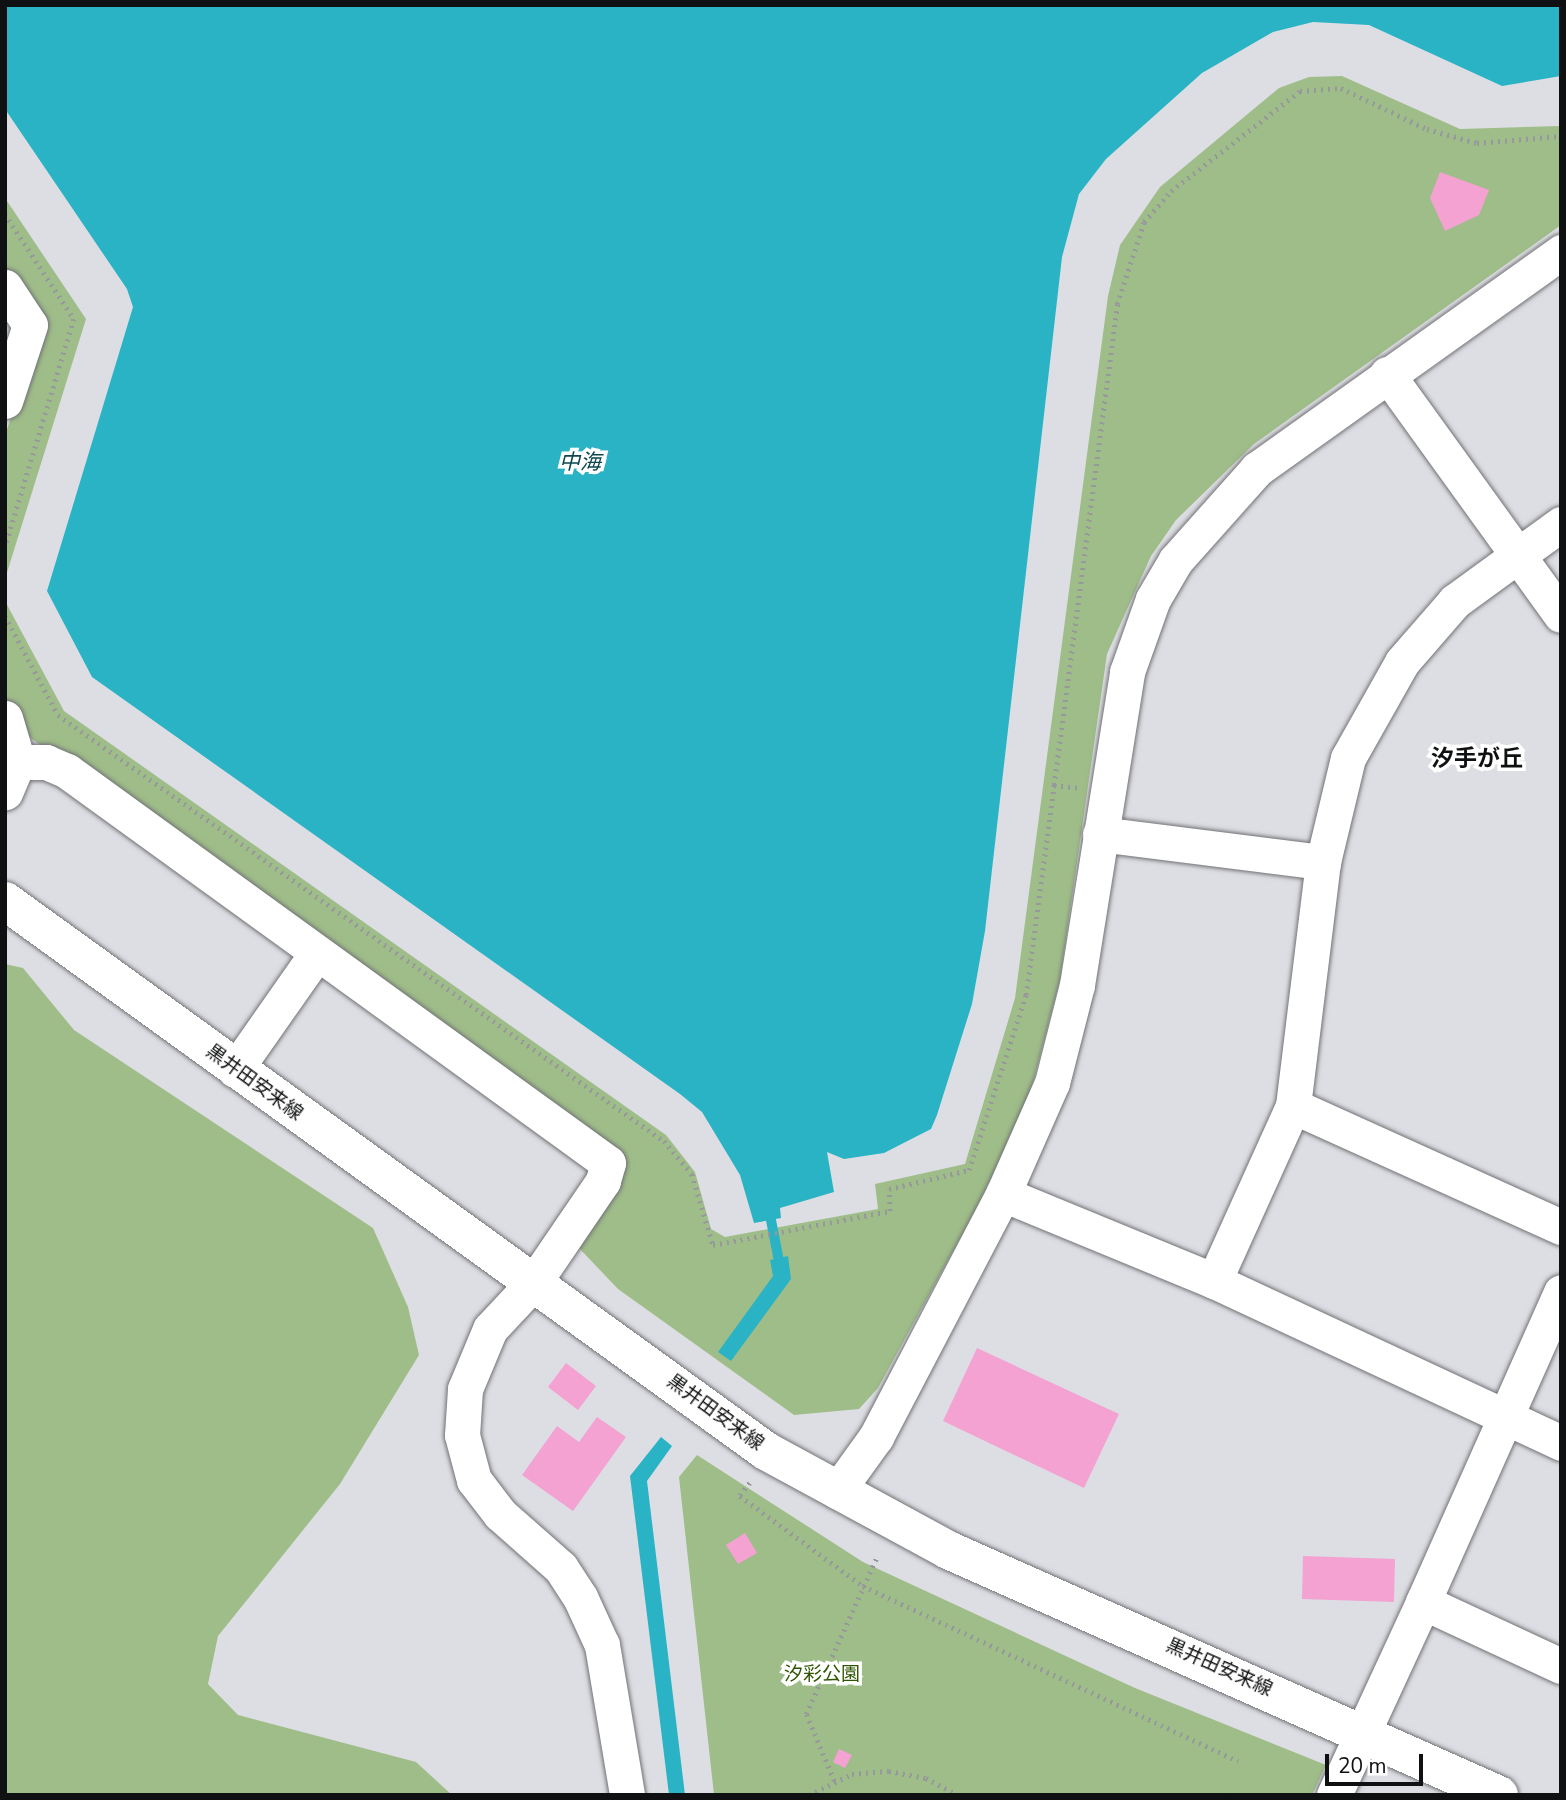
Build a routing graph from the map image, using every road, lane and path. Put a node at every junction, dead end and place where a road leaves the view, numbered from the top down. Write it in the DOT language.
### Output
graph roads {
  1 [pos="1561,136"];
  2 [pos="1561,252"];
  3 [pos="5,287"];
  4 [pos="1387,374"];
  5 [pos="5,401"];
  6 [pos="1561,524"];
  7 [pos="1518,555"];
  8 [pos="1561,615"];
  9 [pos="5,616"];
  10 [pos="5,718"];
  11 [pos="12,777"];
  12 [pos="1054,785"];
  13 [pos="1106,792"];
  14 [pos="1100,834"];
  15 [pos="1323,863"];
  16 [pos="5,901"];
  17 [pos="317,953"];
  18 [pos="235,1070"];
  19 [pos="1293,1106"];
  20 [pos="1003,1194"];
  21 [pos="1561,1227"];
  22 [pos="1214,1281"];
  23 [pos="534,1282"];
  24 [pos="1561,1292"];
  25 [pos="1504,1417"];
  26 [pos="1561,1443"];
  27 [pos="750,1483"];
  28 [pos="837,1491"];
  29 [pos="877,1557"];
  30 [pos="863,1586"];
  31 [pos="1423,1602"];
  32 [pos="1561,1667"];
  33 [pos="1363,1731"];
  34 [pos="1238,1761"];
  35 [pos="834,1780"];
  36 [pos="627,1795"];
  37 [pos="808,1795"];
  38 [pos="958,1795"];
  39 [pos="1334,1795"];
  40 [pos="1499,1795"];
  1 -- 12 [label="path"];
  2 -- 4 [label="street"];
  3 -- 5 [label="street"];
  4 -- 7 [label="street"];
  4 -- 13 [label="street"];
  6 -- 7 [label="street"];
  7 -- 8 [label="street"];
  7 -- 15 [label="street"];
  9 -- 12 [label="path"];
  10 -- 11 [label="street"];
  11 -- 17 [label="street"];
  12 -- 13 [label="path"];
  13 -- 14 [label="street"];
  14 -- 15 [label="street"];
  14 -- 20 [label="street"];
  15 -- 19 [label="street"];
  16 -- 18 [label="main road, 黒井田安来線"];
  17 -- 18 [label="street"];
  17 -- 23 [label="street"];
  18 -- 23 [label="main road, 黒井田安来線"];
  19 -- 21 [label="street"];
  19 -- 22 [label="street"];
  20 -- 22 [label="street"];
  20 -- 28 [label="street"];
  22 -- 25 [label="street"];
  23 -- 28 [label="main road, 黒井田安来線"];
  23 -- 36 [label="street"];
  24 -- 25 [label="street"];
  25 -- 26 [label="street"];
  25 -- 31 [label="street"];
  27 -- 30 [label="path"];
  28 -- 33 [label="main road, 黒井田安来線"];
  29 -- 30 [label="path"];
  30 -- 34 [label="path"];
  30 -- 35 [label="path"];
  31 -- 32 [label="street"];
  31 -- 33 [label="street"];
  33 -- 39 [label="street"];
  33 -- 40 [label="main road, 黒井田安来線"];
  35 -- 37 [label="path"];
  35 -- 38 [label="path"];
}
